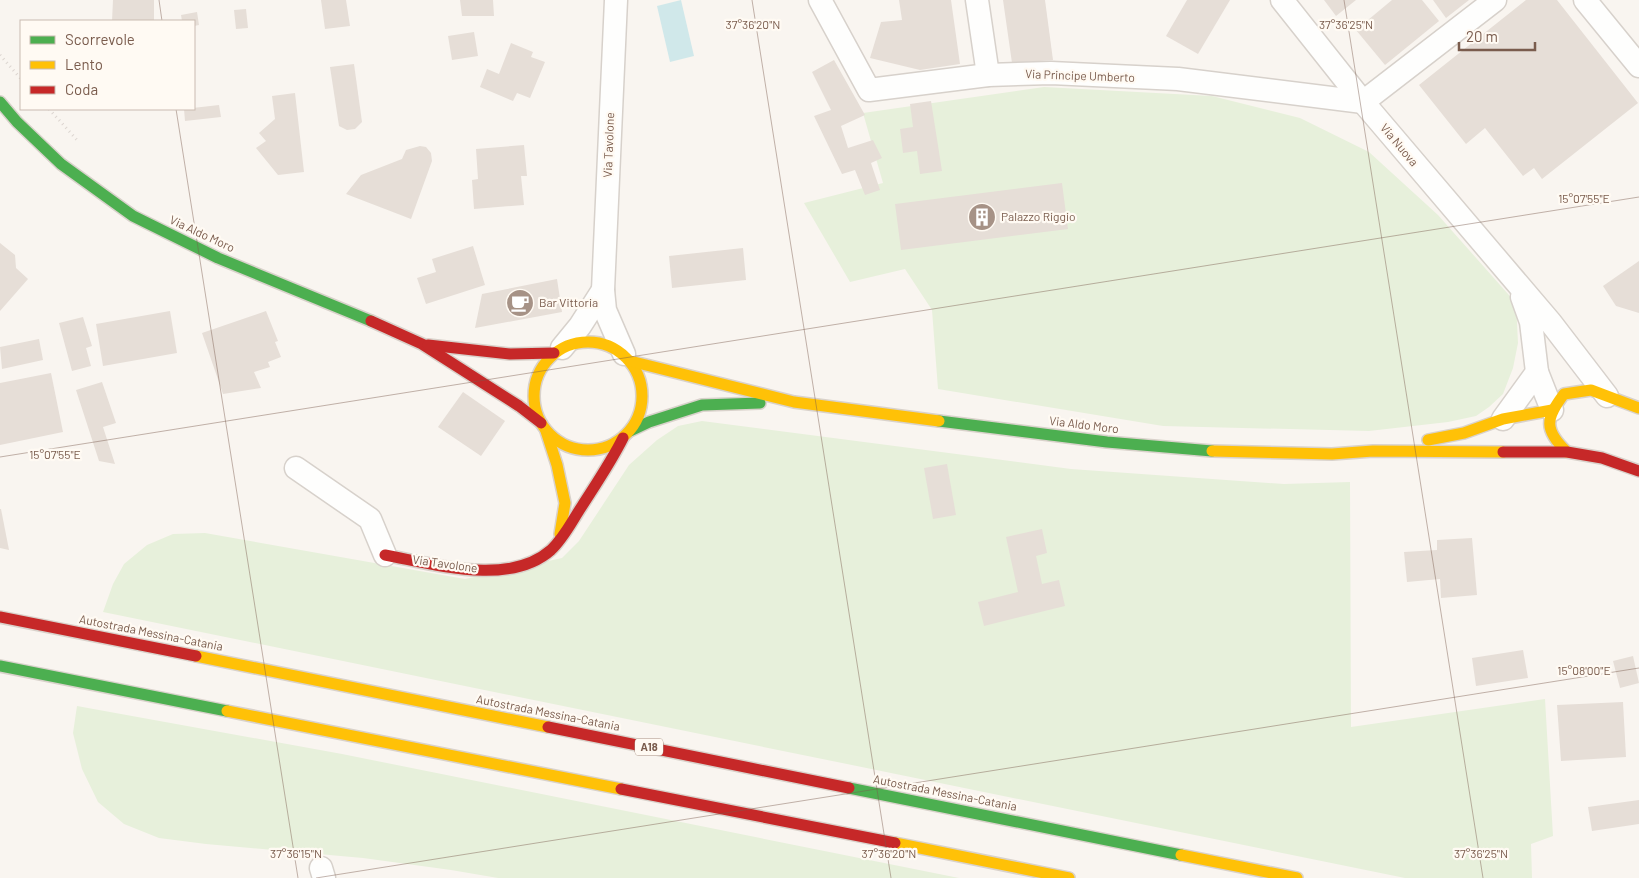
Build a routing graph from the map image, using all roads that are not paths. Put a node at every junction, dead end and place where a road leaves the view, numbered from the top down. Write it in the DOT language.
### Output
graph roads {
  1 [pos="616,0"];
  2 [pos="820,0"];
  3 [pos="977,0"];
  4 [pos="1282,0"];
  5 [pos="1495,0"];
  6 [pos="1585,0"];
  7 [pos="1639,66"];
  8 [pos="988,75"];
  9 [pos="0,102"];
  10 [pos="1363,102"];
  11 [pos="1518,287"];
  12 [pos="603,290"];
  13 [pos="422,344"];
  14 [pos="558,351"];
  15 [pos="627,358"];
  16 [pos="1537,372"];
  17 [pos="1607,396"];
  18 [pos="794,402"];
  19 [pos="1639,408"];
  20 [pos="1552,410"];
  21 [pos="1503,419"];
  22 [pos="543,427"];
  23 [pos="626,435"];
  24 [pos="1373,452"];
  25 [pos="1567,452"];
  26 [pos="296,468"];
  27 [pos="1639,471"];
  28 [pos="558,542"];
  29 [pos="385,555"];
  30 [pos="0,617"];
  31 [pos="0,666"];
  32 [pos="1069,878"];
  33 [pos="1297,878"];
  1 -- 12 [label="street, Via Tavolone"];
  2 -- 8 [label="street, Via Principe Umberto"];
  3 -- 8 [label="street"];
  4 -- 10 [label="street, Via Nuova"];
  5 -- 10 [label="street"];
  6 -- 7 [label="street"];
  8 -- 10 [label="street, Via Principe Umberto"];
  9 -- 13 [label="main road, Via Aldo Moro"];
  10 -- 11 [label="street, Via Nuova"];
  11 -- 16 [label="street"];
  11 -- 17 [label="street, Via Nuova"];
  12 -- 14 [label="street"];
  12 -- 15 [label="street, Via Tavolone"];
  13 -- 14 [label="main road"];
  13 -- 22 [label="main road"];
  14 -- 15 [label="main road"];
  14 -- 22 [label="main road"];
  15 -- 18 [label="main road"];
  15 -- 23 [label="main road"];
  16 -- 20 [label="street"];
  16 -- 21 [label="street"];
  17 -- 19 [label="main road"];
  17 -- 20 [label="main road"];
  18 -- 23 [label="main road"];
  18 -- 24 [label="main road, Via Aldo Moro"];
  20 -- 21 [label="main road"];
  20 -- 25 [label="main road"];
  21 -- 24 [label="main road"];
  22 -- 23 [label="main road"];
  22 -- 28 [label="main road"];
  23 -- 28 [label="main road, Via Tavolone"];
  24 -- 25 [label="main road"];
  25 -- 27 [label="main road"];
  26 -- 29 [label="street"];
  28 -- 29 [label="main road, Via Tavolone"];
  30 -- 33 [label="main road, Autostrada Messina-Catania / A18"];
  31 -- 32 [label="main road"];
}
